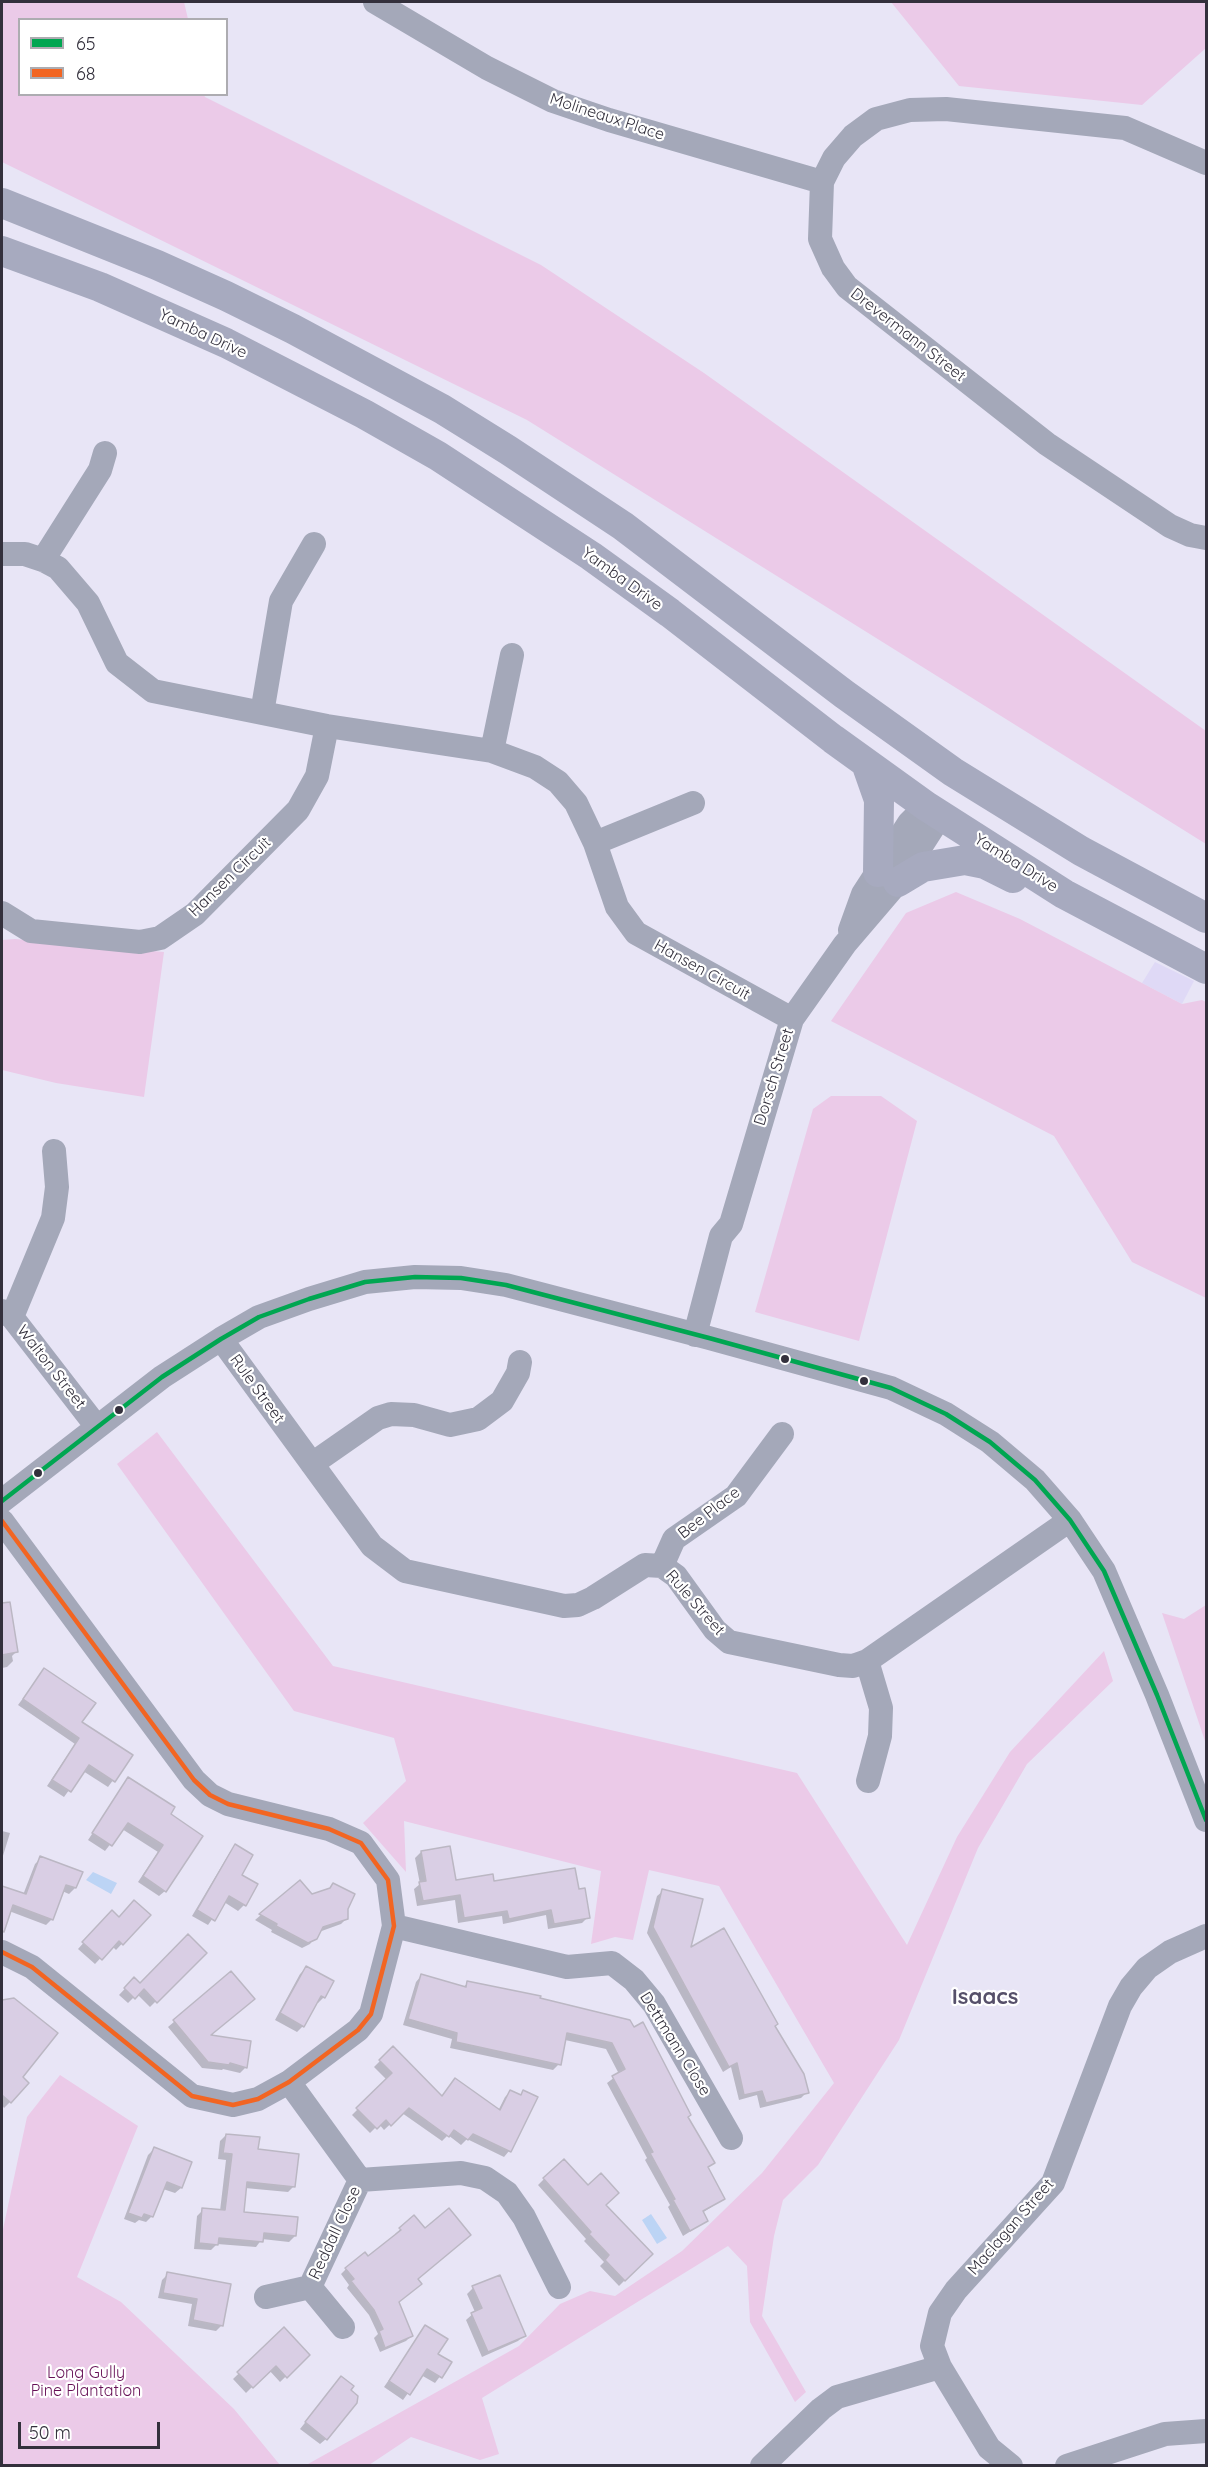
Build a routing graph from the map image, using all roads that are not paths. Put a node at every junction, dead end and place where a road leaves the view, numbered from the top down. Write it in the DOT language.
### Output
graph roads {
  1 [pos="375,2"];
  2 [pos="1206,163"];
  3 [pos="822,182"];
  4 [pos="2,203"];
  5 [pos="2,250"];
  6 [pos="105,453"];
  7 [pos="1206,538"];
  8 [pos="314,544"];
  9 [pos="2,554"];
  10 [pos="43,560"];
  11 [pos="512,655"];
  12 [pos="262,713"];
  13 [pos="327,726"];
  14 [pos="492,751"];
  15 [pos="866,763"];
  16 [pos="957,774"];
  17 [pos="693,803"];
  18 [pos="934,810"];
  19 [pos="595,843"];
  20 [pos="888,877"];
  21 [pos="1064,894"];
  22 [pos="2,913"];
  23 [pos="1206,918"];
  24 [pos="1206,969"];
  25 [pos="789,1027"];
  26 [pos="54,1151"];
  27 [pos="7,1314"];
  28 [pos="702,1336"];
  29 [pos="220,1339"];
  30 [pos="520,1362"];
  31 [pos="97,1427"];
  32 [pos="782,1434"];
  33 [pos="312,1464"];
  34 [pos="2,1501"];
  35 [pos="1070,1520"];
  36 [pos="2,1521"];
  37 [pos="662,1566"];
  38 [pos="867,1661"];
  39 [pos="868,1781"];
  40 [pos="1205,1812"];
  41 [pos="394,1926"];
  42 [pos="1206,1936"];
  43 [pos="2,1952"];
  44 [pos="289,2082"];
  45 [pos="731,2138"];
  46 [pos="360,2180"];
  47 [pos="310,2287"];
  48 [pos="559,2287"];
  49 [pos="266,2297"];
  50 [pos="343,2327"];
  51 [pos="939,2367"];
  52 [pos="1206,2431"];
  53 [pos="762,2466"];
  54 [pos="1011,2466"];
  55 [pos="1067,2466"];
  1 -- 3 [label="street, Molineaux Place"];
  2 -- 3 [label="street, Drevermann Street"];
  3 -- 7 [label="street, Drevermann Street"];
  4 -- 16 [label="main road"];
  5 -- 15 [label="main road, Yamba Drive"];
  6 -- 10 [label="street"];
  8 -- 12 [label="street"];
  9 -- 10 [label="street, Hansen Circuit"];
  10 -- 12 [label="street, Hansen Circuit"];
  11 -- 14 [label="street"];
  12 -- 13 [label="street, Hansen Circuit"];
  13 -- 14 [label="street, Hansen Circuit"];
  13 -- 22 [label="street, Hansen Circuit"];
  14 -- 19 [label="street, Hansen Circuit"];
  15 -- 18 [label="main road, Yamba Drive"];
  15 -- 20 [label="main road"];
  16 -- 18 [label="main road"];
  16 -- 23 [label="main road"];
  17 -- 19 [label="street"];
  18 -- 20 [label="street, Dorsch Street"];
  18 -- 21 [label="main road, Yamba Drive"];
  19 -- 25 [label="street, Hansen Circuit"];
  20 -- 21 [label="main road"];
  20 -- 25 [label="street, Dorsch Street"];
  21 -- 24 [label="main road, Yamba Drive"];
  25 -- 28 [label="street, Dorsch Street"];
  26 -- 27 [label="street"];
  27 -- 31 [label="street, Walton Street"];
  28 -- 29 [label="street"];
  28 -- 35 [label="street"];
  29 -- 31 [label="street"];
  29 -- 33 [label="street, Rule Street"];
  30 -- 33 [label="street"];
  31 -- 34 [label="street"];
  32 -- 37 [label="street, Bee Place"];
  33 -- 37 [label="street, Rule Street"];
  35 -- 38 [label="street, Rule Street"];
  35 -- 40 [label="street"];
  36 -- 41 [label="street"];
  37 -- 38 [label="street, Rule Street"];
  38 -- 39 [label="street"];
  41 -- 44 [label="street"];
  41 -- 45 [label="street, Dettmann Close"];
  42 -- 51 [label="street, Maclagan Street"];
  43 -- 44 [label="street"];
  44 -- 46 [label="street, Reddall Close"];
  46 -- 47 [label="street, Reddall Close"];
  46 -- 48 [label="street, Reddall Close"];
  47 -- 49 [label="street, Reddall Close"];
  47 -- 50 [label="street, Reddall Close"];
  51 -- 53 [label="street"];
  51 -- 54 [label="street, Maclagan Street"];
  52 -- 55 [label="street"];
}
